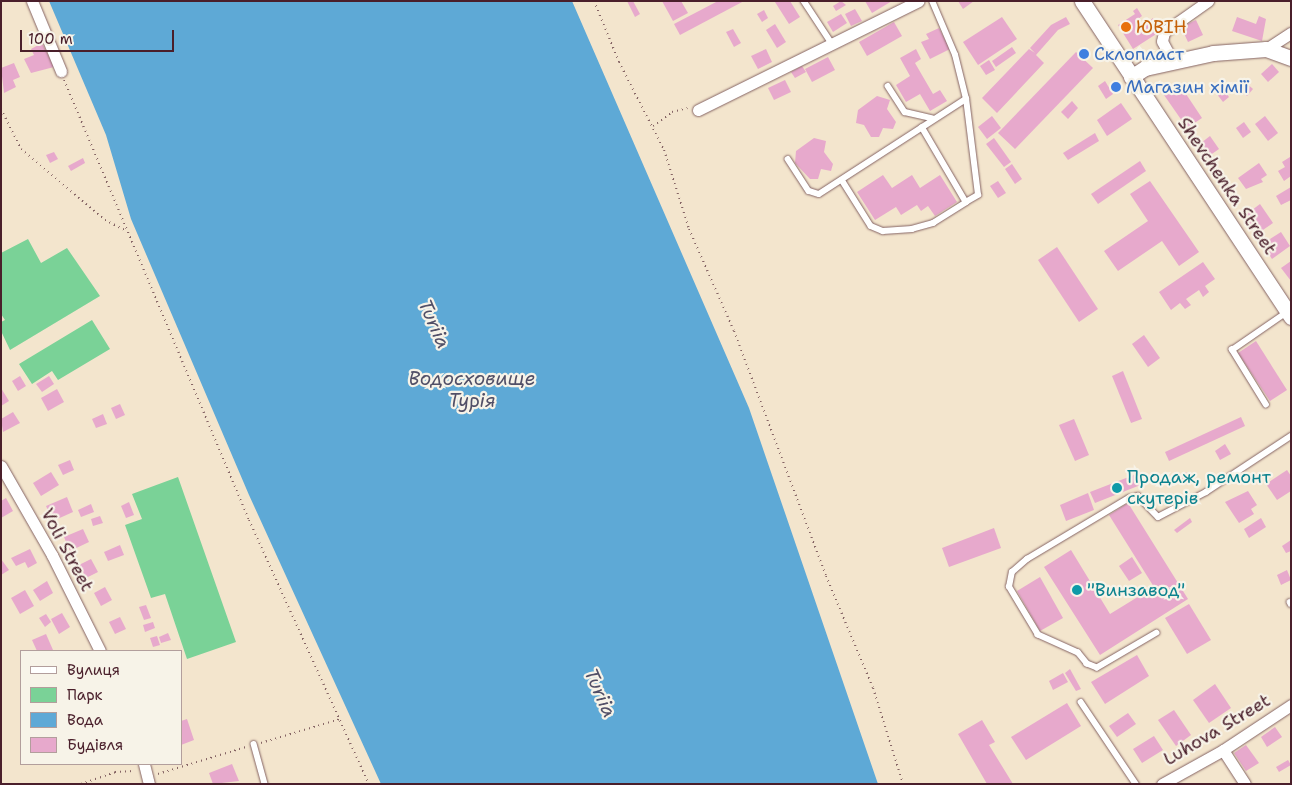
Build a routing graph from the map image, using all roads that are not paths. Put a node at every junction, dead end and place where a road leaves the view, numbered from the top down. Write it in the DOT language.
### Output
graph roads {
  1 [pos="32,1"];
  2 [pos="804,1"];
  3 [pos="919,1"];
  4 [pos="932,1"];
  5 [pos="1082,1"];
  6 [pos="1208,1"];
  7 [pos="903,5"];
  8 [pos="1291,33"];
  9 [pos="833,45"];
  10 [pos="1266,49"];
  11 [pos="1291,58"];
  12 [pos="1172,60"];
  13 [pos="61,71"];
  14 [pos="1131,77"];
  15 [pos="888,86"];
  16 [pos="966,99"];
  17 [pos="698,110"];
  18 [pos="932,118"];
  19 [pos="922,127"];
  20 [pos="788,159"];
  21 [pos="842,180"];
  22 [pos="966,202"];
  23 [pos="1289,315"];
  24 [pos="1266,405"];
  25 [pos="1291,436"];
  26 [pos="1,466"];
  27 [pos="1157,633"];
  28 [pos="100,650"];
  29 [pos="1081,702"];
  30 [pos="1291,705"];
  31 [pos="254,744"];
  32 [pos="1223,750"];
  33 [pos="144,765"];
  34 [pos="148,780"];
  35 [pos="265,784"];
  36 [pos="1136,784"];
  37 [pos="1162,784"];
  38 [pos="1245,784"];
  1 -- 13 [label="street"];
  2 -- 9 [label="lane"];
  3 -- 7 [label="street"];
  4 -- 16 [label="lane"];
  5 -- 14 [label="street, Shevchenka Street"];
  6 -- 12 [label="street"];
  7 -- 9 [label="street"];
  8 -- 10 [label="street"];
  9 -- 17 [label="street"];
  10 -- 11 [label="street"];
  10 -- 12 [label="street"];
  12 -- 14 [label="street"];
  14 -- 23 [label="street, Shevchenka Street"];
  15 -- 18 [label="lane"];
  16 -- 18 [label="lane"];
  16 -- 22 [label="lane"];
  18 -- 19 [label="lane"];
  19 -- 21 [label="lane"];
  19 -- 22 [label="lane"];
  20 -- 21 [label="lane"];
  21 -- 22 [label="lane"];
  23 -- 24 [label="lane"];
  25 -- 27 [label="lane"];
  26 -- 28 [label="street, Voli Street"];
  29 -- 36 [label="lane"];
  30 -- 32 [label="street, Luhova Street"];
  31 -- 35 [label="lane"];
  32 -- 37 [label="street, Luhova Street"];
  32 -- 38 [label="street"];
  33 -- 34 [label="street"];
}
